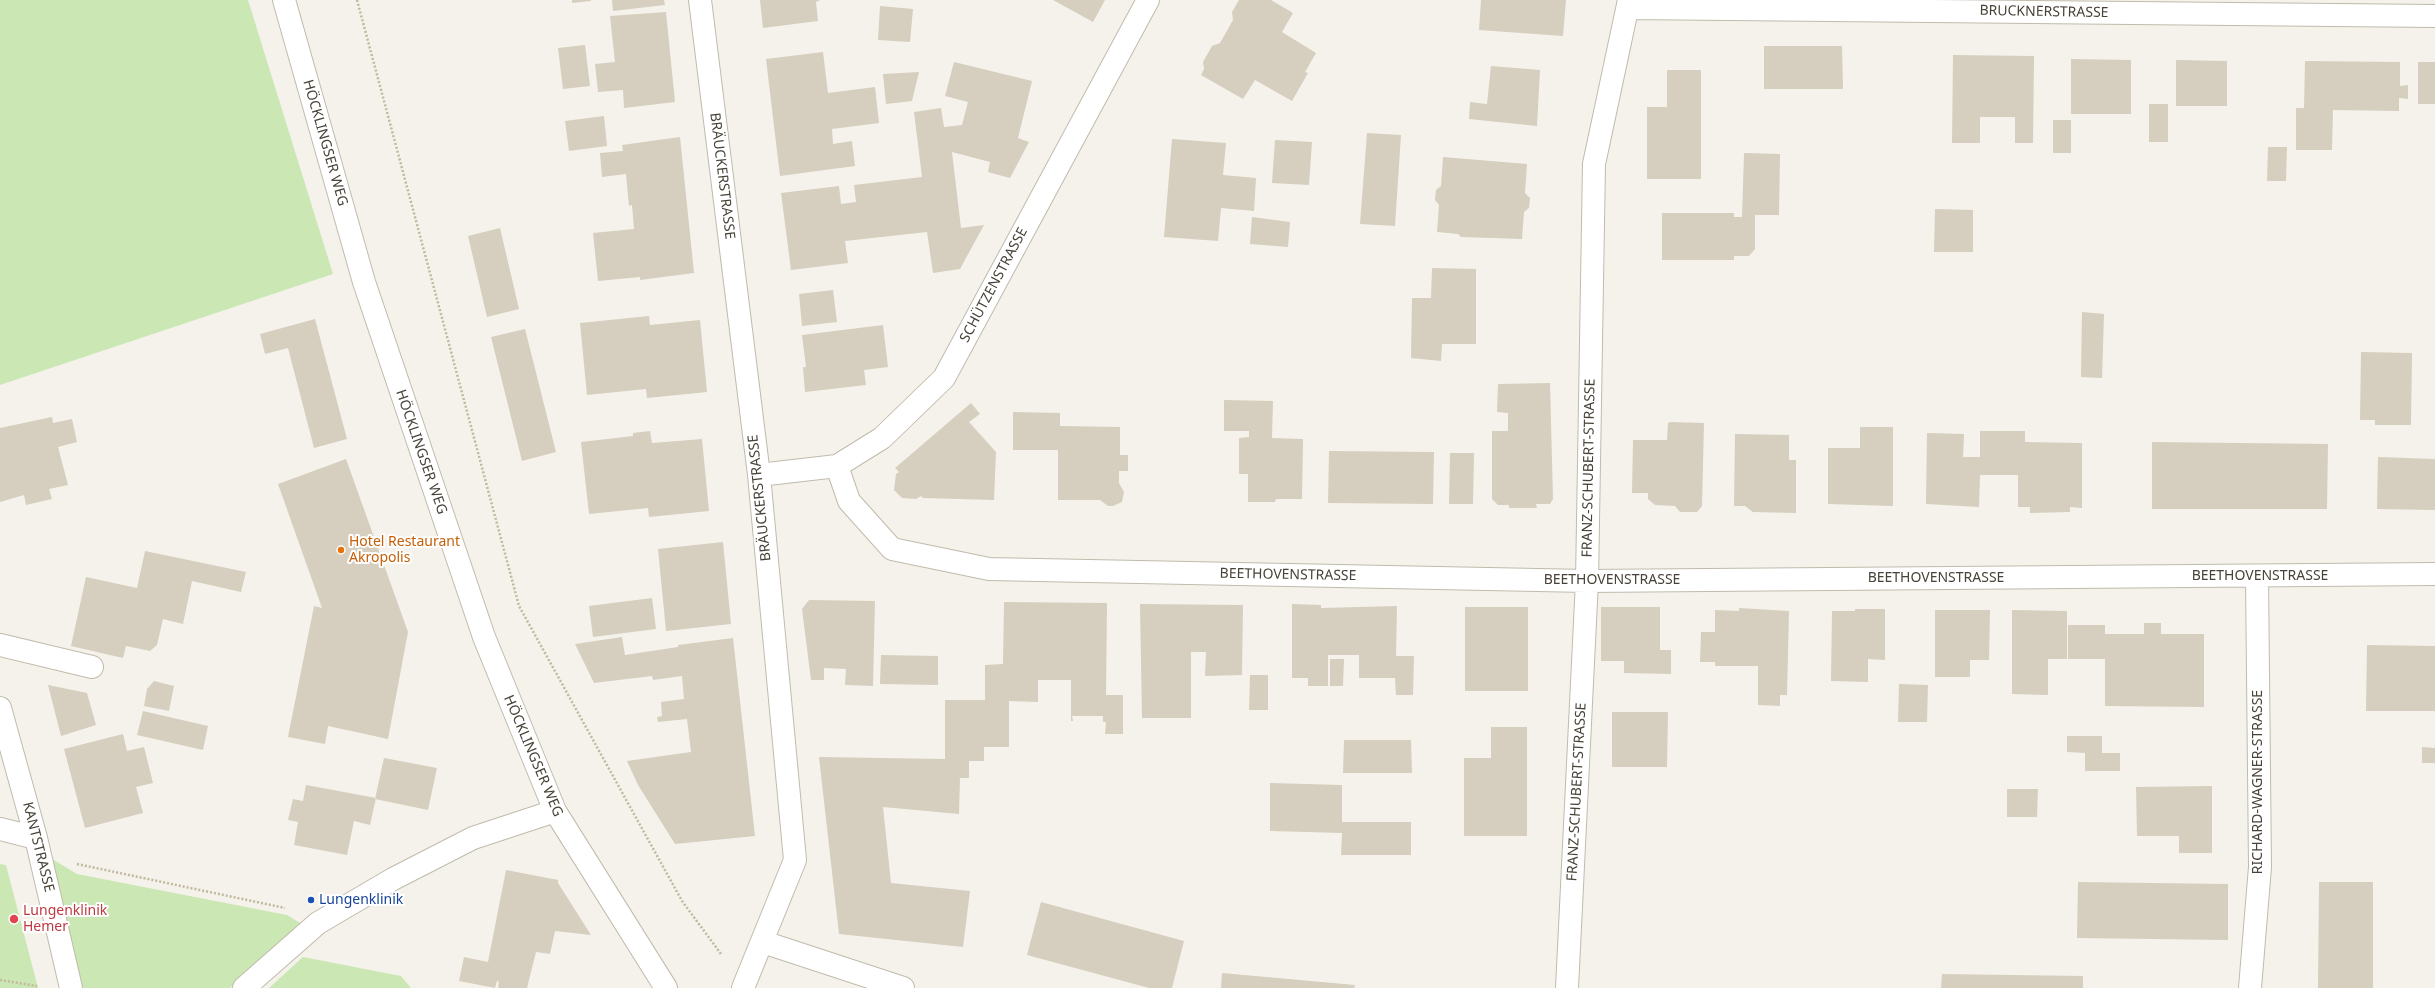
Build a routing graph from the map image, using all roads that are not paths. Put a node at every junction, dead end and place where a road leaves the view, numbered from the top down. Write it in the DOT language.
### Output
graph roads {
  1 [pos="284,0"];
  2 [pos="700,0"];
  3 [pos="1148,0"];
  4 [pos="1629,4"];
  5 [pos="2435,16"];
  6 [pos="837,466"];
  7 [pos="759,475"];
  8 [pos="2435,574"];
  9 [pos="2257,576"];
  10 [pos="1587,581"];
  11 [pos="0,645"];
  12 [pos="92,667"];
  13 [pos="0,708"];
  14 [pos="554,811"];
  15 [pos="0,829"];
  16 [pos="36,838"];
  17 [pos="763,942"];
  18 [pos="744,986"];
  19 [pos="72,988"];
  20 [pos="244,988"];
  21 [pos="666,988"];
  22 [pos="903,988"];
  23 [pos="1567,988"];
  24 [pos="2250,988"];
  1 -- 14 [label="street, HÖCKLINGSER WEG"];
  2 -- 7 [label="street, BRÄUCKERSTRASSE"];
  3 -- 6 [label="street, SCHÜTZENSTRASSE"];
  4 -- 5 [label="street, BRUCKNERSTRASSE"];
  4 -- 10 [label="street, FRANZ-SCHUBERT-STRASSE"];
  6 -- 7 [label="street, SCHÜTZENSTRASSE"];
  6 -- 10 [label="street, BEETHOVENSTRASSE"];
  7 -- 17 [label="street, BRÄUCKERSTRASSE"];
  8 -- 9 [label="street, BEETHOVENSTRASSE"];
  9 -- 10 [label="street, BEETHOVENSTRASSE"];
  9 -- 24 [label="street, RICHARD-WAGNER-STRASSE"];
  10 -- 23 [label="street, FRANZ-SCHUBERT-STRASSE"];
  11 -- 12 [label="street"];
  13 -- 16 [label="street, KANTSTRASSE"];
  14 -- 20 [label="street"];
  14 -- 21 [label="street, HÖCKLINGSER WEG"];
  15 -- 16 [label="street"];
  16 -- 19 [label="street, KANTSTRASSE"];
  17 -- 18 [label="street, BRÄUCKERSTRASSE"];
  17 -- 22 [label="street"];
}
